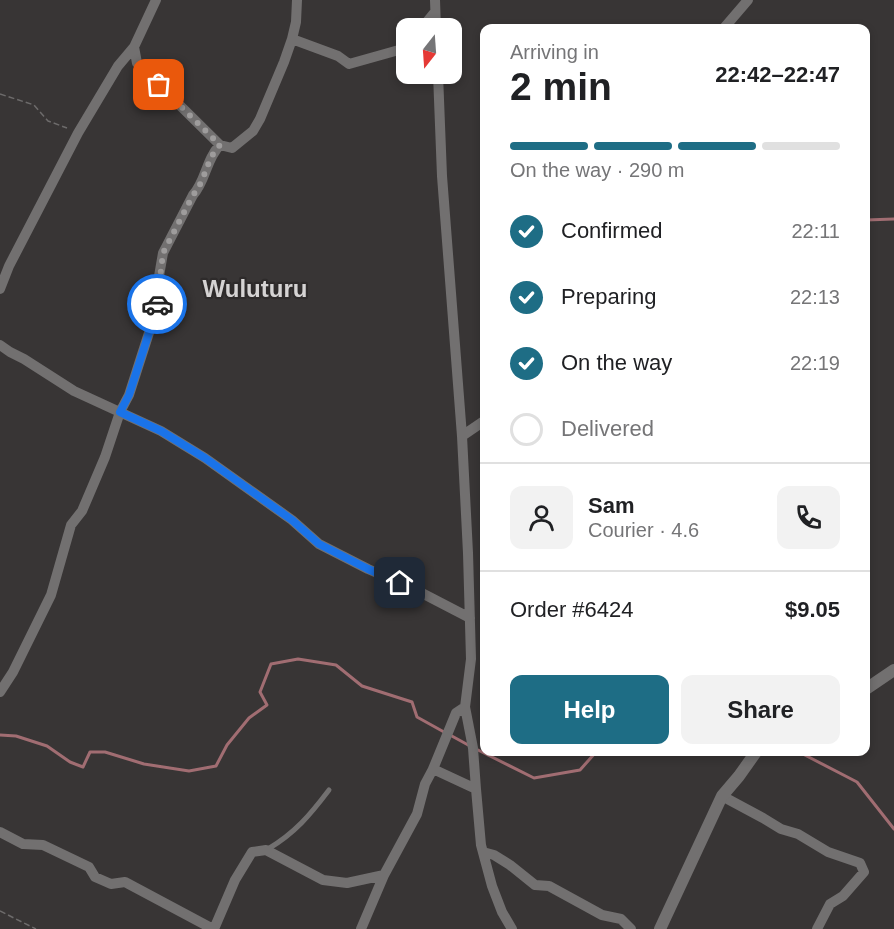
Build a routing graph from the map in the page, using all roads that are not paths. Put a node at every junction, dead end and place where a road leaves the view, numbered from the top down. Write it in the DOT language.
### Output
graph roads {
  1 [pos="156,0"];
  2 [pos="297,0"];
  3 [pos="435,0"];
  4 [pos="748,0"];
  5 [pos="435,12"];
  6 [pos="430,18"];
  7 [pos="435,18"];
  8 [pos="727,24"];
  9 [pos="292,39"];
  10 [pos="134,47"];
  11 [pos="396,51"];
  12 [pos="438,84"];
  13 [pos="220,145"];
  14 [pos="0,289"];
  15 [pos="0,345"];
  16 [pos="120,412"];
  17 [pos="480,423"];
  18 [pos="462,436"];
  19 [pos="470,618"];
  20 [pos="894,670"];
  21 [pos="870,686"];
  22 [pos="0,692"];
  23 [pos="465,707"];
  24 [pos="753,756"];
  25 [pos="433,769"];
  26 [pos="476,789"];
  27 [pos="329,790"];
  28 [pos="722,796"];
  29 [pos="0,832"];
  30 [pos="266,850"];
  31 [pos="483,852"];
  32 [pos="384,875"];
  33 [pos="213,929"];
  34 [pos="361,929"];
  35 [pos="512,929"];
  36 [pos="631,929"];
  37 [pos="660,929"];
  38 [pos="817,929"];
  1 -- 10 [label="street"];
  2 -- 9 [label="street"];
  3 -- 5 [label="street"];
  4 -- 8 [label="street"];
  5 -- 6 [label="street"];
  5 -- 7 [label="street"];
  9 -- 11 [label="street"];
  9 -- 13 [label="street"];
  10 -- 13 [label="street"];
  10 -- 14 [label="street"];
  12 -- 18 [label="street"];
  13 -- 16 [label="street"];
  15 -- 16 [label="street"];
  16 -- 19 [label="street"];
  16 -- 22 [label="street"];
  17 -- 18 [label="street"];
  18 -- 19 [label="street"];
  19 -- 23 [label="street"];
  20 -- 21 [label="street"];
  23 -- 25 [label="street"];
  23 -- 26 [label="street"];
  24 -- 28 [label="street"];
  25 -- 26 [label="street"];
  25 -- 32 [label="street"];
  26 -- 31 [label="street"];
  27 -- 30 [label="lane"];
  28 -- 37 [label="street"];
  28 -- 38 [label="street"];
  29 -- 33 [label="street"];
  30 -- 32 [label="street"];
  30 -- 33 [label="street"];
  31 -- 35 [label="street"];
  31 -- 36 [label="street"];
  32 -- 34 [label="street"];
}
